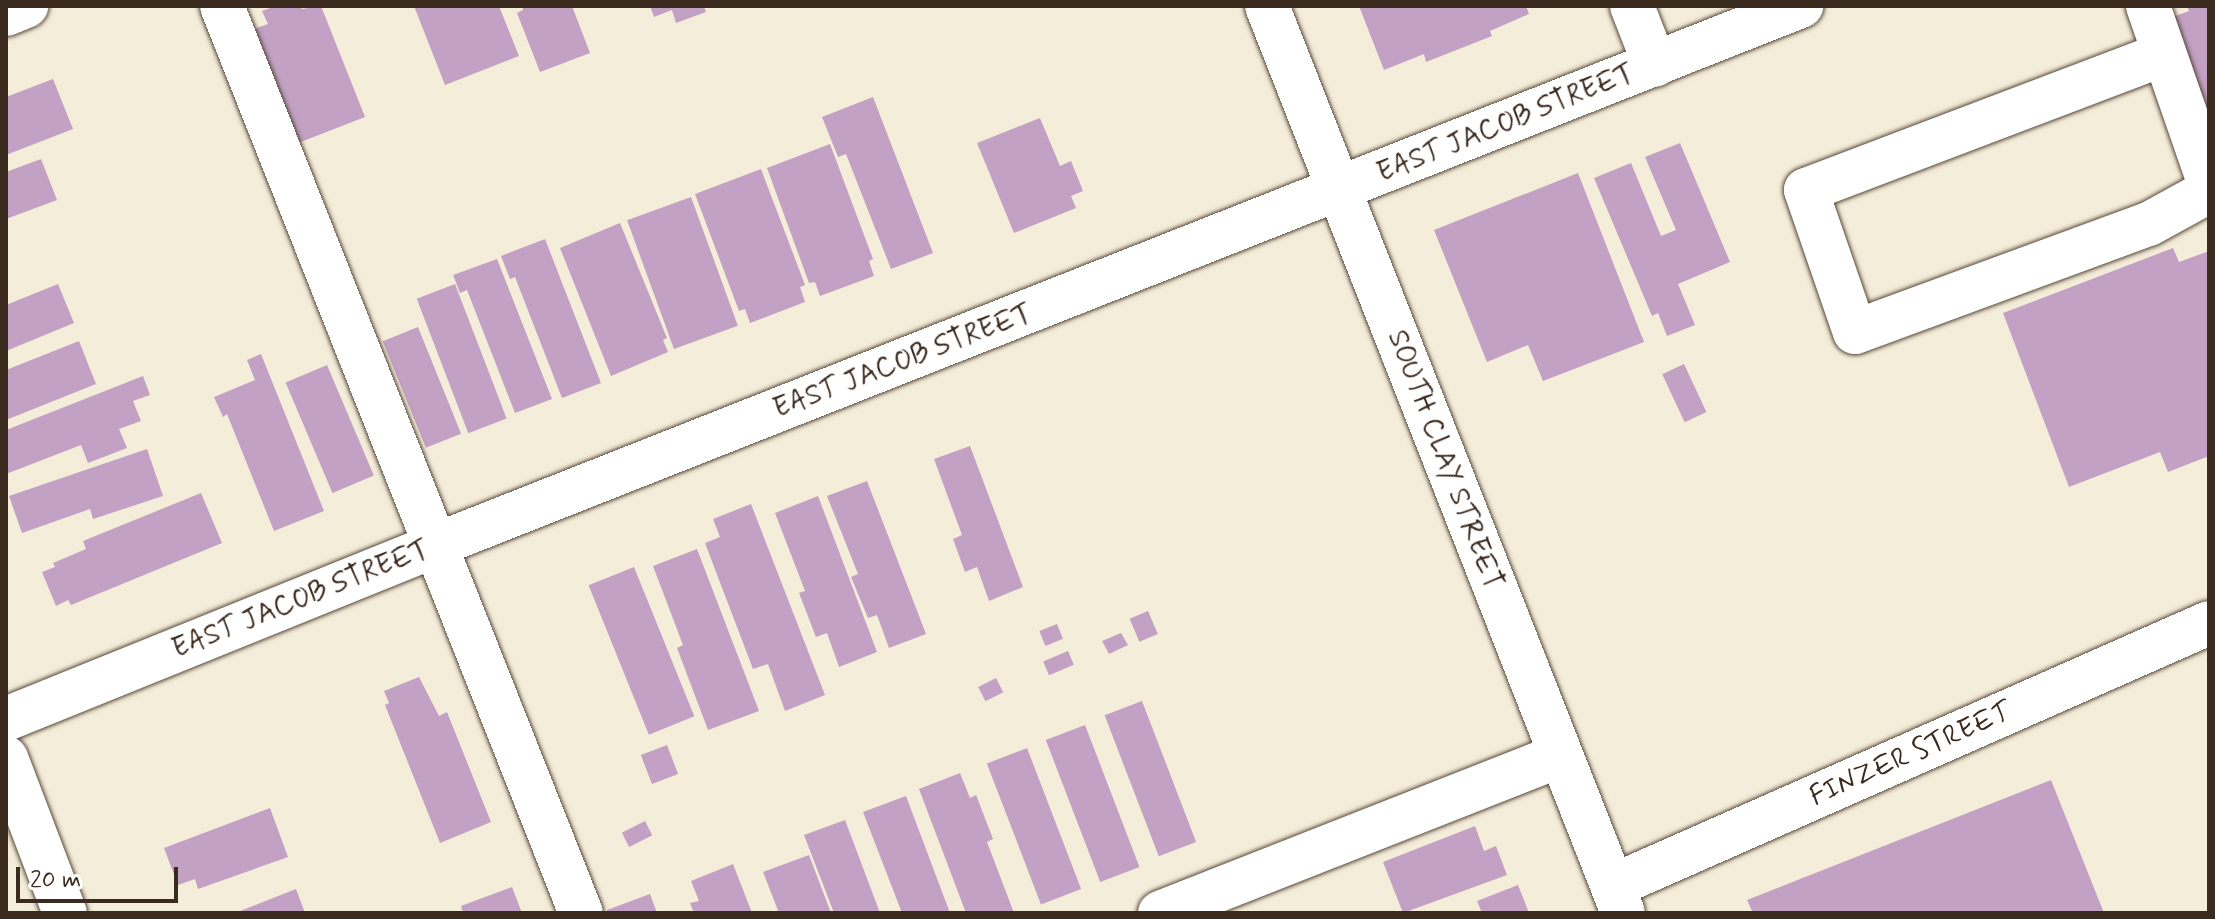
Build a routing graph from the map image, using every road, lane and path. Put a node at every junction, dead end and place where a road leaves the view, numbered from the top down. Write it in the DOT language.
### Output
graph roads {
  1 [pos="26,6"];
  2 [pos="222,6"];
  3 [pos="1267,6"];
  4 [pos="1632,6"];
  5 [pos="1801,6"];
  6 [pos="2148,6"];
  7 [pos="6,14"];
  8 [pos="2164,54"];
  9 [pos="1655,65"];
  10 [pos="2209,182"];
  11 [pos="1340,190"];
  12 [pos="2209,191"];
  13 [pos="436,545"];
  14 [pos="2209,623"];
  15 [pos="6,719"];
  16 [pos="1559,756"];
  17 [pos="6,758"];
  18 [pos="1618,900"];
  19 [pos="65,913"];
  20 [pos="581,913"];
  21 [pos="1160,913"];
  1 -- 7 [label="street"];
  2 -- 13 [label="street"];
  3 -- 11 [label="street, SOUTH CLAY STREET"];
  4 -- 9 [label="street"];
  5 -- 9 [label="street, EAST JACOB STREET"];
  6 -- 8 [label="street"];
  8 -- 10 [label="street"];
  8 -- 12 [label="street"];
  9 -- 11 [label="street, EAST JACOB STREET"];
  11 -- 13 [label="street, EAST JACOB STREET"];
  11 -- 16 [label="street, SOUTH CLAY STREET"];
  13 -- 15 [label="street, EAST JACOB STREET"];
  13 -- 20 [label="street"];
  14 -- 18 [label="street, FINZER STREET"];
  16 -- 18 [label="street, SOUTH CLAY STREET"];
  16 -- 21 [label="street"];
  17 -- 19 [label="street"];
}
